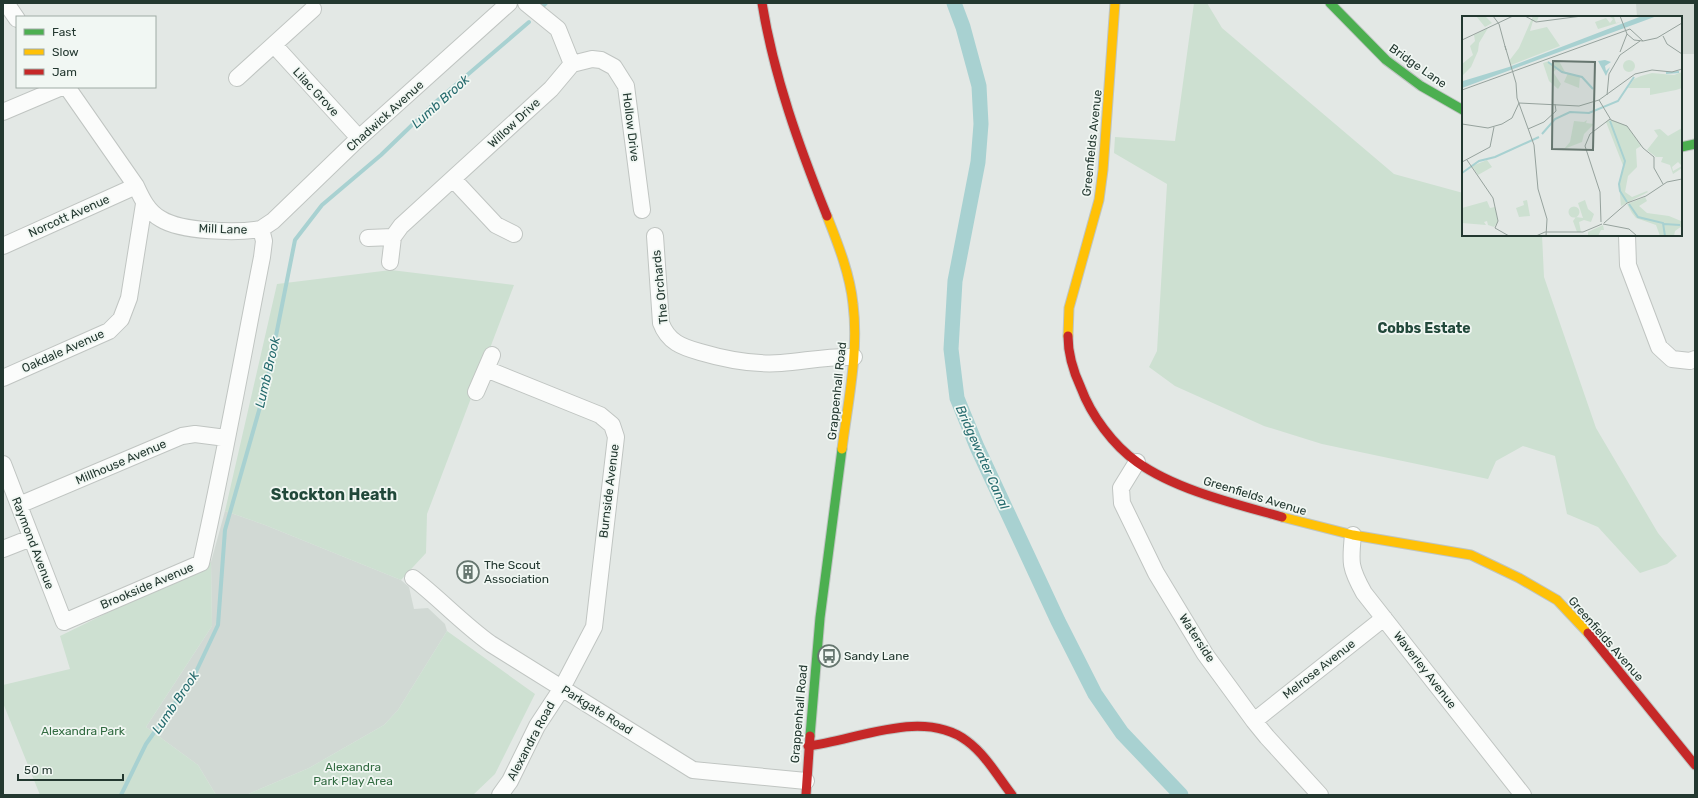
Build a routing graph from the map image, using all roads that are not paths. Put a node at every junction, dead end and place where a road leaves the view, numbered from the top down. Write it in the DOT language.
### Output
graph roads {
  1 [pos="6,3"];
  2 [pos="509,3"];
  3 [pos="526,3"];
  4 [pos="762,3"];
  5 [pos="1115,3"];
  6 [pos="1330,3"];
  7 [pos="313,9"];
  8 [pos="16,18"];
  9 [pos="274,45"];
  10 [pos="572,64"];
  11 [pos="237,78"];
  12 [pos="60,88"];
  13 [pos="68,88"];
  14 [pos="1462,109"];
  15 [pos="3,112"];
  16 [pos="359,138"];
  17 [pos="1695,144"];
  18 [pos="1682,147"];
  19 [pos="453,179"];
  20 [pos="136,186"];
  21 [pos="144,204"];
  22 [pos="642,210"];
  23 [pos="261,229"];
  24 [pos="514,234"];
  25 [pos="655,236"];
  26 [pos="1627,236"];
  27 [pos="393,237"];
  28 [pos="368,238"];
  29 [pos="3,246"];
  30 [pos="390,262"];
  31 [pos="854,357"];
  32 [pos="1695,359"];
  33 [pos="3,378"];
  34 [pos="476,392"];
  35 [pos="226,438"];
  36 [pos="1137,462"];
  37 [pos="3,464"];
  38 [pos="19,505"];
  39 [pos="1353,535"];
  40 [pos="32,538"];
  41 [pos="3,549"];
  42 [pos="413,578"];
  43 [pos="1384,618"];
  44 [pos="64,622"];
  45 [pos="562,688"];
  46 [pos="1254,721"];
  47 [pos="808,746"];
  48 [pos="1695,765"];
  49 [pos="806,788"];
  50 [pos="1004,792"];
  51 [pos="1516,793"];
  52 [pos="500,795"];
  53 [pos="1320,795"];
  1 -- 8 [label="street"];
  2 -- 16 [label="street, Chadwick Avenue"];
  3 -- 10 [label="street"];
  4 -- 31 [label="street, Grappenhall Road"];
  5 -- 36 [label="street, Greenfields Avenue"];
  6 -- 14 [label="street, Bridge Lane"];
  7 -- 9 [label="street"];
  9 -- 11 [label="street"];
  9 -- 16 [label="street, Lilac Grove"];
  10 -- 19 [label="street, Willow Drive"];
  10 -- 22 [label="street, Hollow Drive"];
  12 -- 15 [label="street"];
  13 -- 20 [label="street, Mill Lane"];
  16 -- 23 [label="street, Chadwick Avenue"];
  17 -- 18 [label="street"];
  19 -- 24 [label="street"];
  19 -- 27 [label="street, Willow Drive"];
  20 -- 21 [label="street, Mill Lane"];
  20 -- 29 [label="street, Norcott Avenue"];
  21 -- 23 [label="street, Mill Lane"];
  21 -- 33 [label="street, Oakdale Avenue"];
  23 -- 35 [label="street, Mill Lane"];
  25 -- 31 [label="street, The Orchards"];
  26 -- 32 [label="street"];
  27 -- 28 [label="street"];
  27 -- 30 [label="street"];
  31 -- 47 [label="street, Grappenhall Road"];
  34 -- 45 [label="street, Burnside Avenue"];
  35 -- 38 [label="street, Millhouse Avenue"];
  35 -- 44 [label="street, Brookside Avenue"];
  36 -- 39 [label="street, Greenfields Avenue"];
  36 -- 46 [label="street, Waterside"];
  37 -- 38 [label="street, Raymond Avenue"];
  38 -- 40 [label="street, Raymond Avenue"];
  39 -- 43 [label="street, Waverley Avenue"];
  39 -- 48 [label="street, Greenfields Avenue"];
  40 -- 41 [label="street"];
  40 -- 44 [label="street, Raymond Avenue"];
  42 -- 45 [label="street, Parkgate Road"];
  43 -- 46 [label="street, Melrose Avenue"];
  43 -- 51 [label="street, Waverley Avenue"];
  45 -- 49 [label="street, Parkgate Road"];
  45 -- 52 [label="street, Alexandra Road"];
  46 -- 53 [label="street, Waterside"];
  47 -- 49 [label="street, Grappenhall Road"];
  47 -- 50 [label="street"];
}
